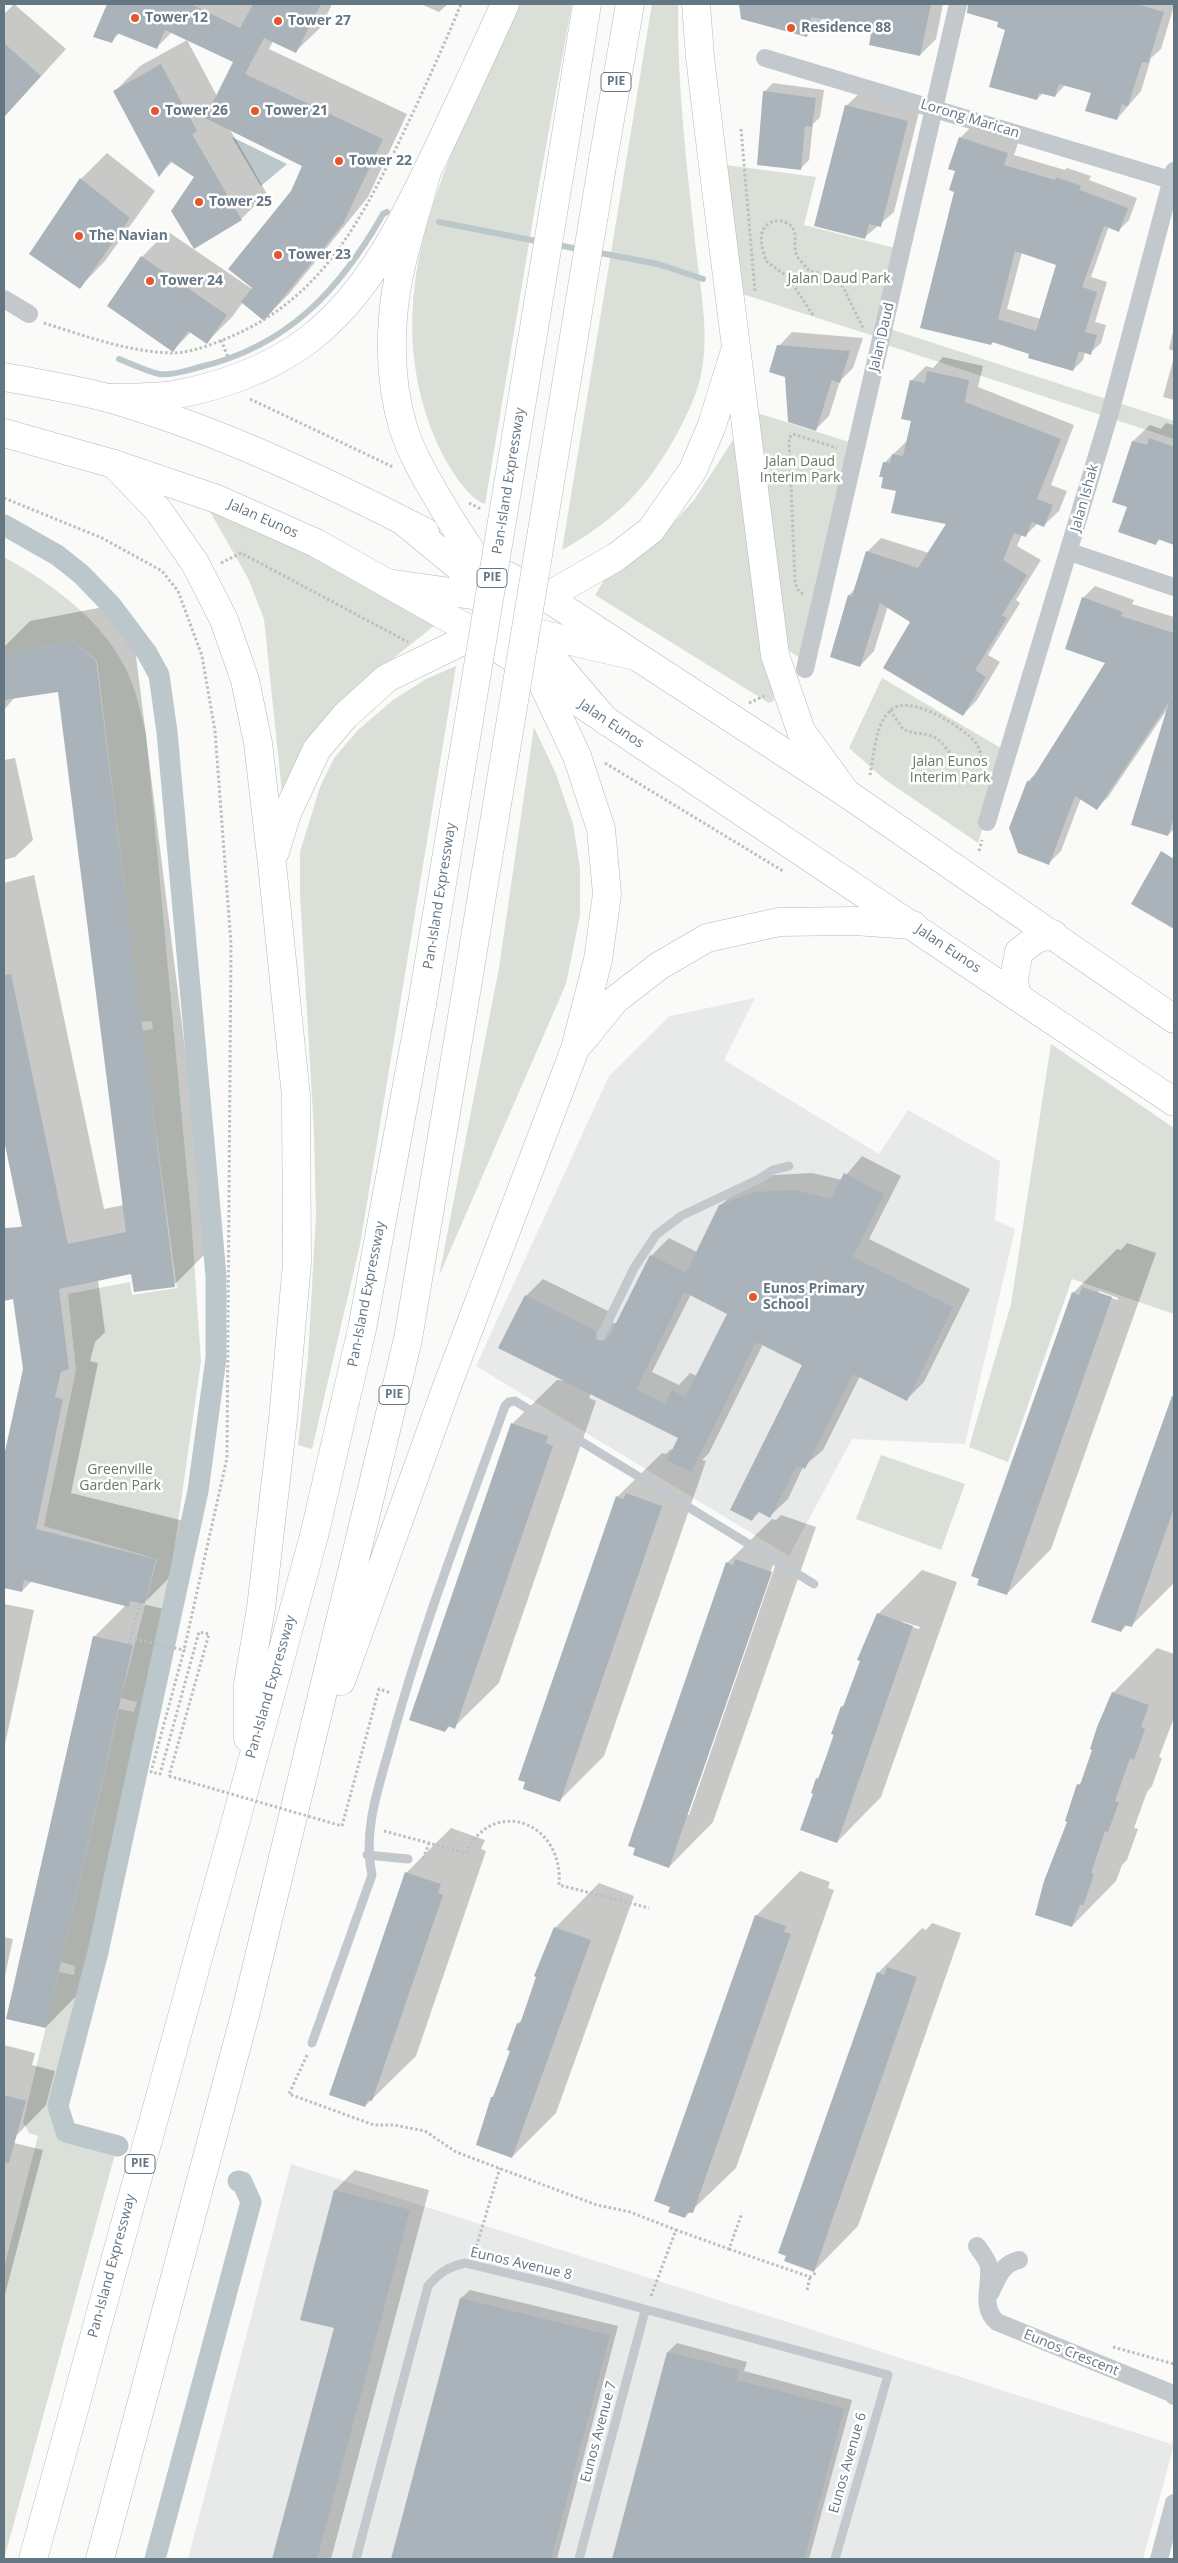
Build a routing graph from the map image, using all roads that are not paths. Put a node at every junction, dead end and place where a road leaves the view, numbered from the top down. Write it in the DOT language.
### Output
graph roads {
  1 [pos="505,4"];
  2 [pos="587,4"];
  3 [pos="630,4"];
  4 [pos="696,4"];
  5 [pos="958,4"];
  6 [pos="765,58"];
  7 [pos="935,109"];
  8 [pos="427,171"];
  9 [pos="1174,177"];
  10 [pos="4,300"];
  11 [pos="35,318"];
  12 [pos="737,346"];
  13 [pos="4,377"];
  14 [pos="108,398"];
  15 [pos="4,433"];
  16 [pos="114,464"];
  17 [pos="403,521"];
  18 [pos="1070,552"];
  19 [pos="474,557"];
  20 [pos="387,583"];
  21 [pos="1174,587"];
  22 [pos="546,597"];
  23 [pos="494,599"];
  24 [pos="504,628"];
  25 [pos="532,632"];
  26 [pos="477,634"];
  27 [pos="635,656"];
  28 [pos="805,669"];
  29 [pos="539,676"];
  30 [pos="606,721"];
  31 [pos="846,793"];
  32 [pos="987,822"];
  33 [pos="272,864"];
  34 [pos="914,925"];
  35 [pos="1054,934"];
  36 [pos="1016,995"];
  37 [pos="1174,1019"];
  38 [pos="575,1049"];
  39 [pos="1174,1102"];
  40 [pos="790,1166"];
  41 [pos="600,1336"];
  42 [pos="814,1584"];
  43 [pos="248,1770"];
  44 [pos="303,1775"];
  45 [pos="367,1855"];
  46 [pos="408,1859"];
  47 [pos="312,2043"];
  48 [pos="977,2246"];
  49 [pos="1019,2260"];
  50 [pos="988,2299"];
  51 [pos="645,2311"];
  52 [pos="888,2375"];
  53 [pos="1173,2394"];
  54 [pos="1174,2503"];
  55 [pos="33,2559"];
  56 [pos="100,2559"];
  57 [pos="356,2559"];
  58 [pos="579,2559"];
  59 [pos="835,2559"];
  60 [pos="1158,2559"];
  1 -- 8 [label="highway"];
  2 -- 43 [label="highway, Pan-Island Expressway / PIE, bridge"];
  3 -- 44 [label="highway, PIE, bridge"];
  4 -- 12 [label="highway"];
  5 -- 7 [label="street, Jalan Daud"];
  6 -- 7 [label="street, Lorong Marican"];
  7 -- 9 [label="street, Lorong Marican"];
  7 -- 28 [label="street, Jalan Daud"];
  8 -- 14 [label="highway"];
  8 -- 19 [label="highway"];
  9 -- 18 [label="street, Jalan Ishak"];
  10 -- 11 [label="street"];
  12 -- 22 [label="highway"];
  12 -- 31 [label="highway"];
  13 -- 14 [label="highway"];
  14 -- 17 [label="highway"];
  15 -- 16 [label="highway, Jalan Eunos"];
  16 -- 20 [label="highway, Jalan Eunos"];
  16 -- 33 [label="highway"];
  17 -- 19 [label="highway"];
  17 -- 23 [label="highway"];
  18 -- 21 [label="street"];
  18 -- 32 [label="street, Jalan Ishak"];
  19 -- 22 [label="highway"];
  19 -- 23 [label="highway"];
  20 -- 23 [label="highway"];
  20 -- 26 [label="highway, Jalan Eunos"];
  22 -- 23 [label="highway"];
  22 -- 27 [label="highway"];
  23 -- 24 [label="highway"];
  23 -- 25 [label="highway"];
  24 -- 25 [label="highway"];
  24 -- 26 [label="highway"];
  24 -- 29 [label="highway"];
  25 -- 27 [label="highway"];
  25 -- 30 [label="highway"];
  26 -- 29 [label="highway, Jalan Eunos"];
  26 -- 33 [label="highway"];
  27 -- 31 [label="highway"];
  29 -- 30 [label="highway, Jalan Eunos"];
  29 -- 38 [label="highway"];
  30 -- 34 [label="highway, Jalan Eunos"];
  31 -- 35 [label="highway"];
  33 -- 43 [label="highway"];
  34 -- 36 [label="highway, Jalan Eunos"];
  34 -- 38 [label="highway"];
  35 -- 36 [label="highway"];
  35 -- 37 [label="highway"];
  36 -- 39 [label="highway, Jalan Eunos"];
  38 -- 44 [label="highway"];
  40 -- 41 [label="lane"];
  42 -- 45 [label="lane"];
  43 -- 55 [label="highway, Pan-Island Expressway / PIE"];
  44 -- 56 [label="highway, PIE"];
  45 -- 46 [label="lane"];
  45 -- 47 [label="lane"];
  48 -- 50 [label="street, Eunos Crescent"];
  49 -- 50 [label="street"];
  50 -- 53 [label="street, Eunos Crescent"];
  51 -- 52 [label="lane, Eunos Avenue 8"];
  51 -- 57 [label="lane, Eunos Avenue 8"];
  51 -- 58 [label="lane, Eunos Avenue 7"];
  52 -- 59 [label="lane, Eunos Avenue 6"];
  54 -- 60 [label="street"];
}
